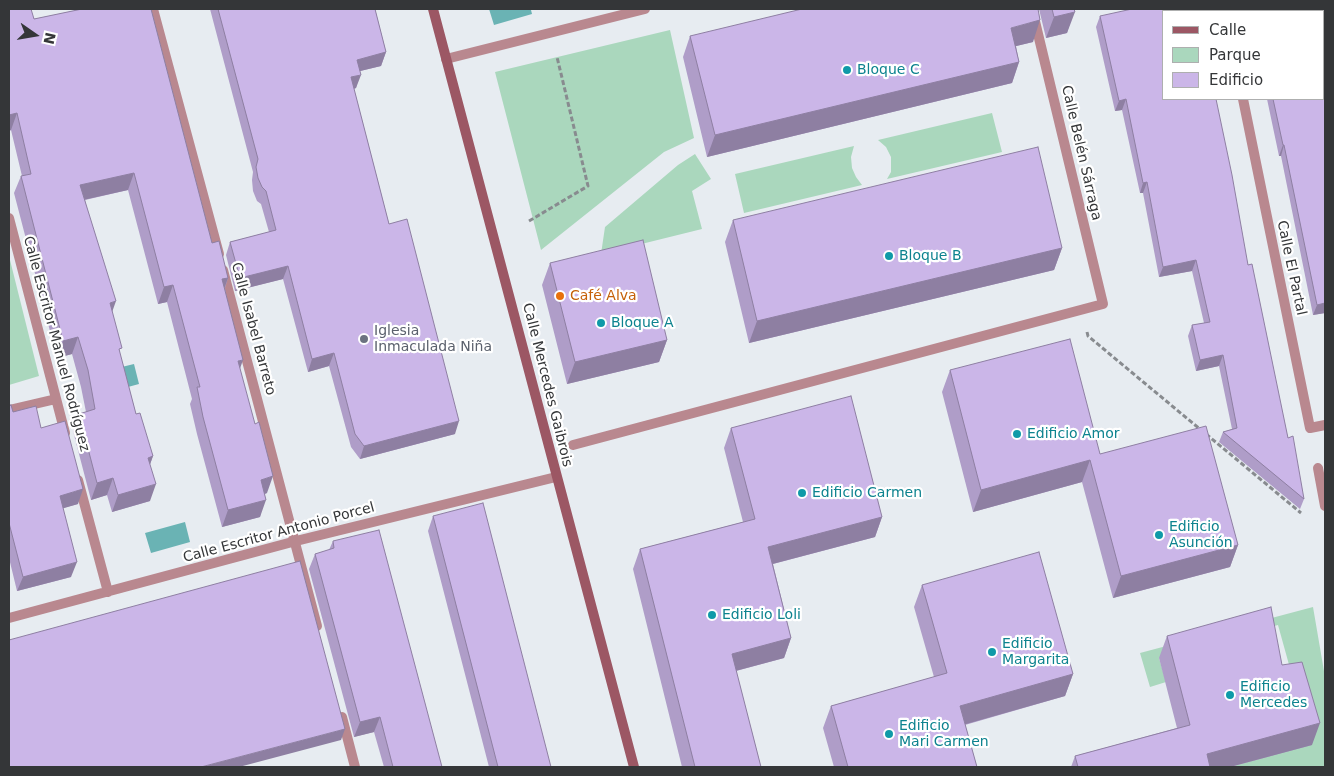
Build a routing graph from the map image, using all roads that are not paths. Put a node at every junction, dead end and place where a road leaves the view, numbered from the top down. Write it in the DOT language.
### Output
graph roads {
  1 [pos="153,9"];
  2 [pos="433,9"];
  3 [pos="645,9"];
  4 [pos="1032,9"];
  5 [pos="446,59"];
  6 [pos="1243,100"];
  7 [pos="9,218"];
  8 [pos="56,399"];
  9 [pos="9,410"];
  10 [pos="1325,425"];
  11 [pos="573,445"];
  12 [pos="69,446"];
  13 [pos="1318,468"];
  14 [pos="76,474"];
  15 [pos="556,477"];
  16 [pos="1325,506"];
  17 [pos="296,541"];
  18 [pos="108,592"];
  19 [pos="9,618"];
  20 [pos="319,632"];
  21 [pos="339,708"];
  22 [pos="352,767"];
  23 [pos="634,767"];
  1 -- 17 [label="street, Calle Isabel Barreto"];
  2 -- 5 [label="street, Calle Mercedes Gaibrois"];
  3 -- 5 [label="street"];
  4 -- 11 [label="street, Calle Belén Sárraga"];
  5 -- 15 [label="street, Calle Mercedes Gaibrois"];
  6 -- 10 [label="street, Calle El Partal"];
  7 -- 8 [label="street, Calle Escritor Manuel Rodríguez"];
  8 -- 9 [label="street"];
  8 -- 12 [label="street, Calle Escritor Manuel Rodríguez"];
  13 -- 16 [label="street"];
  14 -- 18 [label="street"];
  15 -- 17 [label="street, Calle Escritor Antonio Porcel"];
  15 -- 23 [label="street, Calle Mercedes Gaibrois"];
  17 -- 18 [label="street, Calle Escritor Antonio Porcel"];
  17 -- 20 [label="street, Calle Isabel Barreto"];
  18 -- 19 [label="street, Calle Escritor Antonio Porcel"];
  21 -- 22 [label="street"];
}
